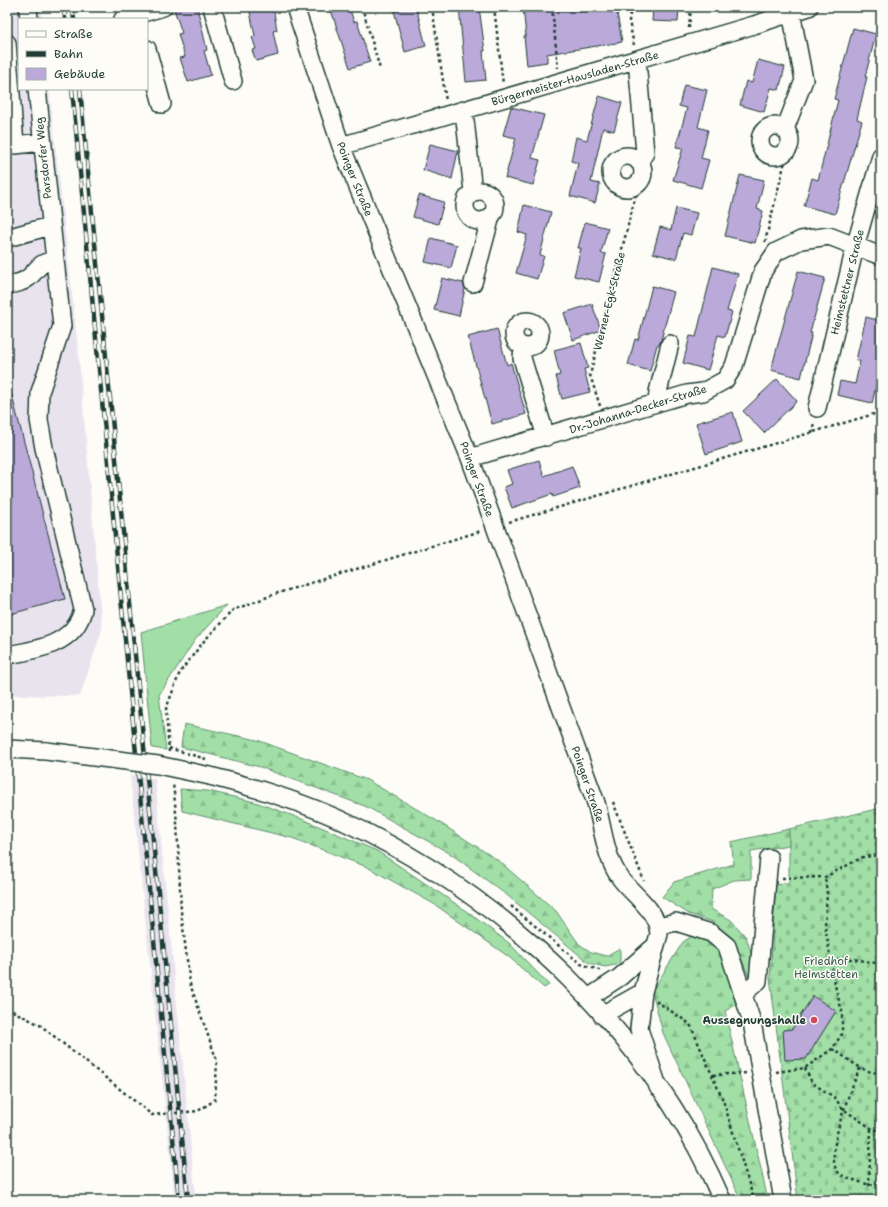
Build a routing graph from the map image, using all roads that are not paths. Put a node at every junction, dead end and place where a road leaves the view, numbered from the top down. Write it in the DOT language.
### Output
graph roads {
  1 [pos="28,7"];
  2 [pos="163,7"];
  3 [pos="212,7"];
  4 [pos="295,7"];
  5 [pos="808,7"];
  6 [pos="791,12"];
  7 [pos="29,18"];
  8 [pos="133,18"];
  9 [pos="7,43"];
  10 [pos="148,52"];
  11 [pos="637,60"];
  12 [pos="233,81"];
  13 [pos="37,90"];
  14 [pos="162,104"];
  15 [pos="456,113"];
  16 [pos="785,129"];
  17 [pos="42,142"];
  18 [pos="341,146"];
  19 [pos="881,156"];
  20 [pos="639,162"];
  21 [pos="473,192"];
  22 [pos="491,216"];
  23 [pos="50,226"];
  24 [pos="7,238"];
  25 [pos="855,247"];
  26 [pos="881,256"];
  27 [pos="54,260"];
  28 [pos="473,283"];
  29 [pos="7,285"];
  30 [pos="670,344"];
  31 [pos="524,346"];
  32 [pos="657,403"];
  33 [pos="817,408"];
  34 [pos="546,437"];
  35 [pos="470,458"];
  36 [pos="7,655"];
  37 [pos="7,749"];
  38 [pos="769,858"];
  39 [pos="659,926"];
  40 [pos="656,945"];
  41 [pos="643,992"];
  42 [pos="743,994"];
  43 [pos="588,998"];
  44 [pos="602,1015"];
  45 [pos="658,1086"];
  46 [pos="722,1200"];
  47 [pos="782,1200"];
  1 -- 7 [label="street"];
  2 -- 8 [label="street"];
  3 -- 12 [label="street"];
  4 -- 18 [label="street, Poinger Straße"];
  5 -- 6 [label="street, Bürgermeister-Hausladen-Straße"];
  6 -- 11 [label="street, Bürgermeister-Hausladen-Straße"];
  6 -- 16 [label="street"];
  9 -- 17 [label="street"];
  10 -- 14 [label="street"];
  11 -- 15 [label="street, Bürgermeister-Hausladen-Straße"];
  11 -- 20 [label="street"];
  13 -- 17 [label="street, Parsdorfer Weg"];
  15 -- 18 [label="street, Bürgermeister-Hausladen-Straße"];
  15 -- 21 [label="street"];
  16 -- 16 [label="street"];
  17 -- 23 [label="street, Parsdorfer Weg"];
  18 -- 35 [label="street, Poinger Straße"];
  19 -- 25 [label="street, Heimstettner Straße"];
  20 -- 20 [label="street"];
  21 -- 22 [label="street"];
  21 -- 22 [label="street"];
  22 -- 28 [label="street"];
  23 -- 24 [label="street"];
  23 -- 27 [label="street, Parsdorfer Weg"];
  25 -- 26 [label="street, Dr.-Johanna-Decker-Straße"];
  25 -- 32 [label="street, Dr.-Johanna-Decker-Straße"];
  25 -- 33 [label="street, Heimstettner Straße"];
  27 -- 29 [label="street"];
  27 -- 36 [label="street, Parsdorfer Weg"];
  30 -- 32 [label="street"];
  31 -- 34 [label="street"];
  32 -- 34 [label="street, Dr.-Johanna-Decker-Straße"];
  34 -- 35 [label="street, Dr.-Johanna-Decker-Straße"];
  35 -- 39 [label="street, Poinger Straße"];
  37 -- 43 [label="street, bridge"];
  38 -- 42 [label="street"];
  39 -- 40 [label="street"];
  39 -- 42 [label="street"];
  40 -- 41 [label="street"];
  40 -- 43 [label="street"];
  41 -- 44 [label="street"];
  41 -- 45 [label="street"];
  42 -- 47 [label="street"];
  43 -- 44 [label="street"];
  44 -- 45 [label="street"];
  45 -- 46 [label="street"];
}
